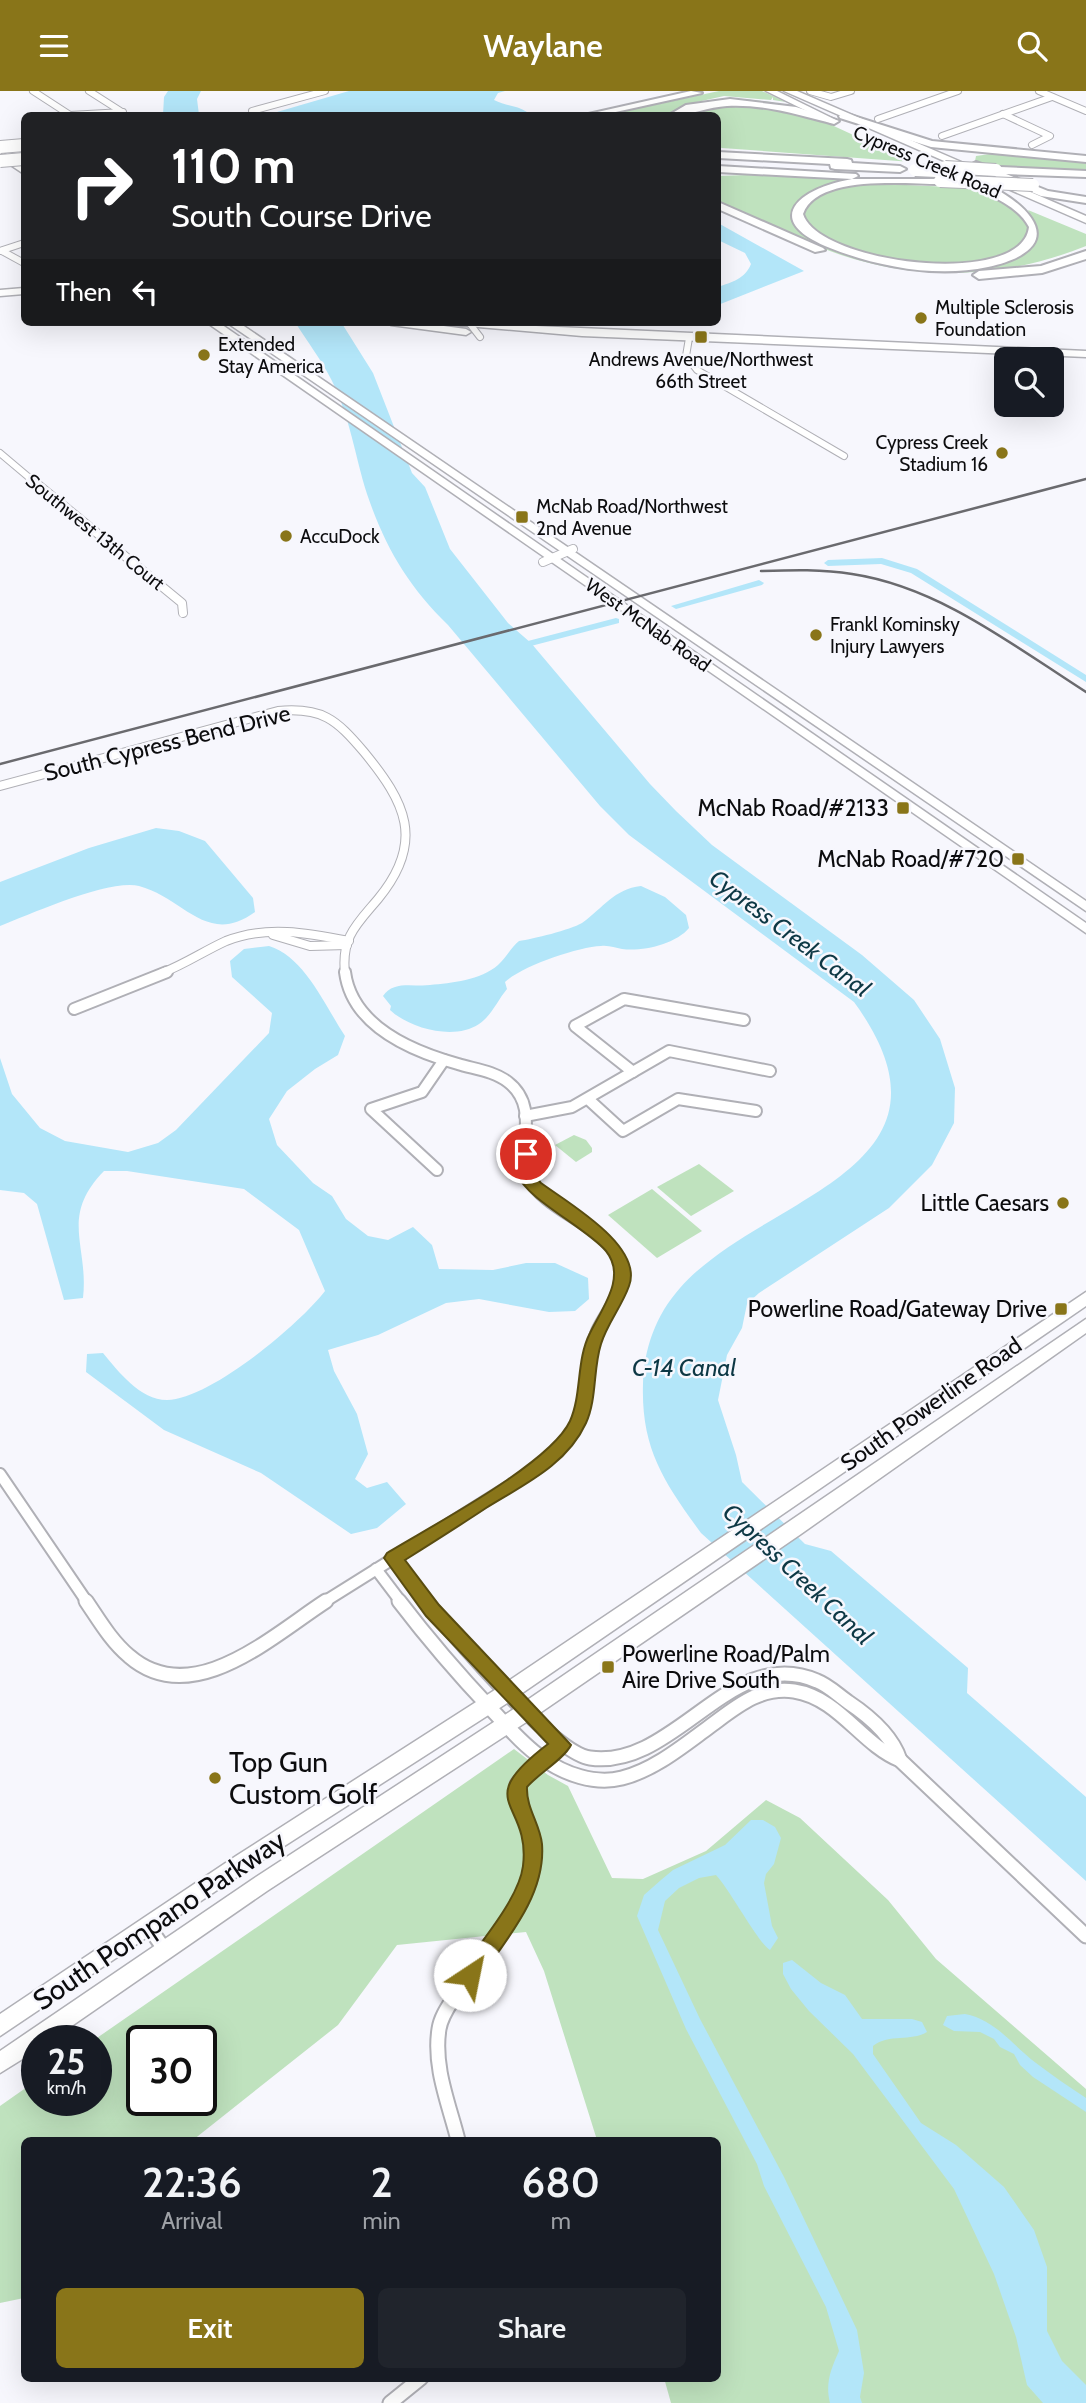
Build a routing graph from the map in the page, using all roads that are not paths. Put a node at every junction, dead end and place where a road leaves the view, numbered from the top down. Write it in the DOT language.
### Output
graph roads {
  1 [pos="33,91"];
  2 [pos="89,91"];
  3 [pos="325,91"];
  4 [pos="664,91"];
  5 [pos="708,91"];
  6 [pos="770,91"];
  7 [pos="789,91"];
  8 [pos="810,91"];
  9 [pos="841,91"];
  10 [pos="850,91"];
  11 [pos="958,91"];
  12 [pos="1039,91"];
  13 [pos="825,96"];
  14 [pos="1052,97"];
  15 [pos="252,111"];
  16 [pos="1086,111"];
  17 [pos="65,112"];
  18 [pos="122,112"];
  19 [pos="600,112"];
  20 [pos="606,112"];
  21 [pos="678,112"];
  22 [pos="1003,114"];
  23 [pos="839,118"];
  24 [pos="878,119"];
  25 [pos="942,136"];
  26 [pos="21,148"];
  27 [pos="721,149"];
  28 [pos="1034,150"];
  29 [pos="0,152"];
  30 [pos="21,156"];
  31 [pos="21,156"];
  32 [pos="721,158"];
  33 [pos="721,158"];
  34 [pos="1086,159"];
  35 [pos="862,163"];
  36 [pos="909,167"];
  37 [pos="721,168"];
  38 [pos="21,169"];
  39 [pos="956,175"];
  40 [pos="1086,176"];
  41 [pos="936,179"];
  42 [pos="1086,186"];
  43 [pos="1086,200"];
  44 [pos="721,206"];
  45 [pos="1086,220"];
  46 [pos="1086,229"];
  47 [pos="21,244"];
  48 [pos="1086,249"];
  49 [pos="1,251"];
  50 [pos="1086,255"];
  51 [pos="21,261"];
  52 [pos="1022,271"];
  53 [pos="21,291"];
  54 [pos="2,293"];
  55 [pos="21,296"];
  56 [pos="217,326"];
  57 [pos="242,326"];
  58 [pos="418,326"];
  59 [pos="472,326"];
  60 [pos="493,326"];
  61 [pos="480,335"];
  62 [pos="689,342"];
  63 [pos="1086,354"];
  64 [pos="994,358"];
  65 [pos="1064,362"];
  66 [pos="1086,363"];
  67 [pos="310,376"];
  68 [pos="297,381"];
  69 [pos="0,453"];
  70 [pos="844,456"];
  71 [pos="569,551"];
  72 [pos="547,560"];
  73 [pos="183,613"];
  74 [pos="674,627"];
  75 [pos="660,633"];
  76 [pos="0,786"];
  77 [pos="1086,907"];
  78 [pos="1086,929"];
  79 [pos="348,943"];
  80 [pos="75,1011"];
  81 [pos="744,1020"];
  82 [pos="443,1060"];
  83 [pos="770,1071"];
  84 [pos="633,1072"];
  85 [pos="588,1099"];
  86 [pos="756,1111"];
  87 [pos="525,1116"];
  88 [pos="437,1170"];
  89 [pos="1086,1298"];
  90 [pos="1086,1325"];
  91 [pos="0,1474"];
  92 [pos="393,1558"];
  93 [pos="703,1560"];
  94 [pos="376,1569"];
  95 [pos="722,1579"];
  96 [pos="509,1692"];
  97 [pos="488,1705"];
  98 [pos="527,1711"];
  99 [pos="506,1725"];
  100 [pos="561,1745"];
  101 [pos="542,1759"];
  102 [pos="900,1760"];
  103 [pos="148,1926"];
  104 [pos="1086,1936"];
  105 [pos="165,1951"];
  106 [pos="0,2026"];
  107 [pos="0,2063"];
  108 [pos="457,2137"];
  109 [pos="416,2382"];
  110 [pos="390,2403"];
  1 -- 17 [label="street"];
  2 -- 18 [label="street"];
  3 -- 15 [label="street"];
  4 -- 19 [label="highway"];
  5 -- 20 [label="highway"];
  6 -- 23 [label="main road, Cypress Creek Road"];
  7 -- 23 [label="main road, Cypress Creek Road"];
  8 -- 13 [label="street"];
  9 -- 13 [label="street"];
  10 -- 13 [label="street"];
  11 -- 24 [label="street"];
  12 -- 14 [label="street"];
  14 -- 16 [label="street"];
  14 -- 22 [label="street"];
  21 -- 23 [label="highway"];
  22 -- 25 [label="street"];
  22 -- 28 [label="street"];
  23 -- 28 [label="highway"];
  23 -- 39 [label="main road, Cypress Creek Road"];
  23 -- 45 [label="main road, Cypress Creek Road"];
  26 -- 29 [label="highway, bridge"];
  27 -- 35 [label="highway"];
  28 -- 34 [label="highway"];
  28 -- 43 [label="highway"];
  29 -- 30 [label="highway, bridge"];
  29 -- 31 [label="main road"];
  29 -- 38 [label="main road"];
  32 -- 35 [label="highway"];
  33 -- 36 [label="highway"];
  35 -- 36 [label="highway"];
  36 -- 40 [label="highway, bridge"];
  37 -- 41 [label="highway"];
  39 -- 41 [label="highway"];
  39 -- 46 [label="main road, Cypress Creek Road"];
  41 -- 42 [label="highway, bridge"];
  44 -- 52 [label="highway"];
  47 -- 49 [label="street"];
  48 -- 52 [label="highway"];
  49 -- 51 [label="street"];
  50 -- 52 [label="highway"];
  53 -- 54 [label="main road"];
  54 -- 55 [label="main road"];
  56 -- 68 [label="main road, West McNab Road"];
  57 -- 67 [label="main road, West McNab Road"];
  58 -- 61 [label="main road"];
  59 -- 61 [label="street"];
  60 -- 62 [label="main road"];
  61 -- 62 [label="main road"];
  62 -- 63 [label="main road"];
  62 -- 64 [label="main road"];
  62 -- 70 [label="street"];
  65 -- 66 [label="main road"];
  67 -- 68 [label="main road"];
  67 -- 71 [label="main road, West McNab Road"];
  68 -- 72 [label="main road, West McNab Road"];
  69 -- 73 [label="street, Southwest 13th Court"];
  71 -- 72 [label="street"];
  71 -- 74 [label="main road, West McNab Road"];
  72 -- 75 [label="main road, West McNab Road"];
  74 -- 75 [label="main road"];
  74 -- 77 [label="main road, West McNab Road"];
  75 -- 78 [label="main road, West McNab Road"];
  76 -- 79 [label="street, South Cypress Bend Drive"];
  79 -- 80 [label="street"];
  79 -- 82 [label="street, South Cypress Bend Drive"];
  81 -- 84 [label="street"];
  82 -- 87 [label="street, South Cypress Bend Drive"];
  82 -- 88 [label="street"];
  83 -- 84 [label="street"];
  84 -- 85 [label="street"];
  85 -- 86 [label="street"];
  85 -- 87 [label="street"];
  87 -- 92 [label="street, South Cypress Bend Drive"];
  89 -- 93 [label="main road, South Powerline Road"];
  90 -- 95 [label="main road, South Powerline Road"];
  91 -- 94 [label="street, South Cypress Bend Drive"];
  92 -- 94 [label="street, South Cypress Bend Drive"];
  92 -- 96 [label="street"];
  93 -- 96 [label="main road, South Pompano Parkway"];
  94 -- 97 [label="street"];
  95 -- 98 [label="main road, South Pompano Parkway"];
  96 -- 97 [label="main road, South Pompano Parkway"];
  96 -- 98 [label="street"];
  97 -- 99 [label="street"];
  97 -- 103 [label="main road, South Pompano Parkway"];
  98 -- 99 [label="main road, South Pompano Parkway"];
  98 -- 100 [label="street"];
  99 -- 101 [label="street"];
  99 -- 105 [label="main road, South Pompano Parkway"];
  100 -- 101 [label="street"];
  100 -- 102 [label="street"];
  101 -- 102 [label="street"];
  101 -- 108 [label="street"];
  102 -- 104 [label="street"];
  103 -- 105 [label="street"];
  103 -- 106 [label="main road, South Pompano Parkway"];
  105 -- 107 [label="main road, South Pompano Parkway"];
  109 -- 110 [label="street"];
}
